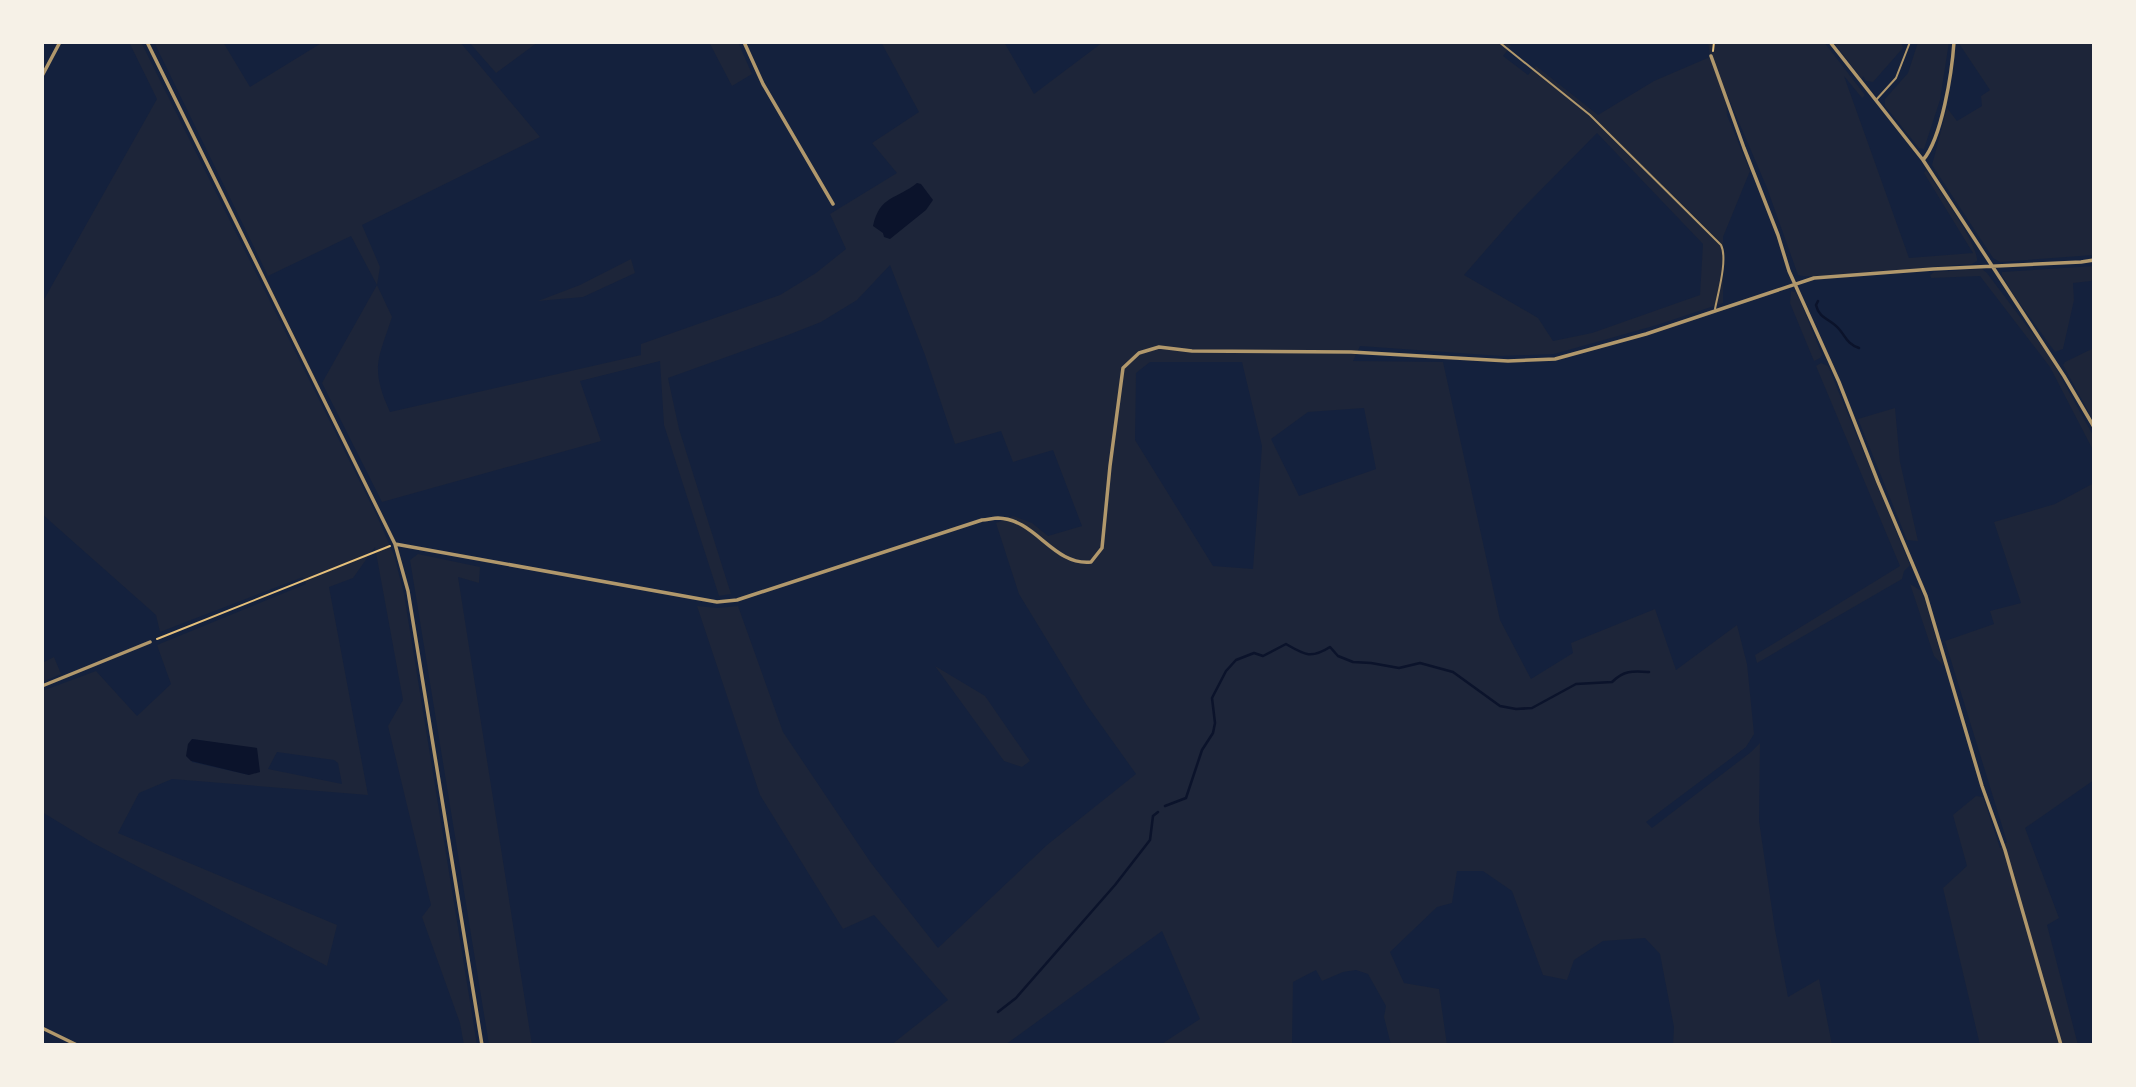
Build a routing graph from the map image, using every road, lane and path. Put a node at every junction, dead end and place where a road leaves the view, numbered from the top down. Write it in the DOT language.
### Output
graph roads {
  1 [pos="60,42"];
  2 [pos="147,42"];
  3 [pos="744,42"];
  4 [pos="1499,42"];
  5 [pos="1714,42"];
  6 [pos="1829,42"];
  7 [pos="1910,42"];
  8 [pos="1954,42"];
  9 [pos="1712,56"];
  10 [pos="42,76"];
  11 [pos="1875,101"];
  12 [pos="1923,160"];
  13 [pos="833,204"];
  14 [pos="2094,260"];
  15 [pos="1991,266"];
  16 [pos="1796,284"];
  17 [pos="1715,312"];
  18 [pos="2094,427"];
  19 [pos="395,544"];
  20 [pos="150,642"];
  21 [pos="42,686"];
  22 [pos="42,1028"];
  23 [pos="77,1045"];
  24 [pos="482,1045"];
  25 [pos="2061,1045"];
  1 -- 10 [label="street"];
  2 -- 19 [label="street"];
  3 -- 13 [label="street"];
  4 -- 17 [label="lane"];
  5 -- 9 [label="path"];
  6 -- 11 [label="street"];
  7 -- 11 [label="lane"];
  8 -- 12 [label="street"];
  9 -- 16 [label="street"];
  11 -- 12 [label="street"];
  12 -- 15 [label="street"];
  14 -- 15 [label="street"];
  15 -- 16 [label="street"];
  15 -- 18 [label="street"];
  16 -- 17 [label="street"];
  16 -- 25 [label="street"];
  17 -- 19 [label="street"];
  19 -- 20 [label="path"];
  19 -- 24 [label="street"];
  20 -- 21 [label="street"];
  22 -- 23 [label="street"];
}
